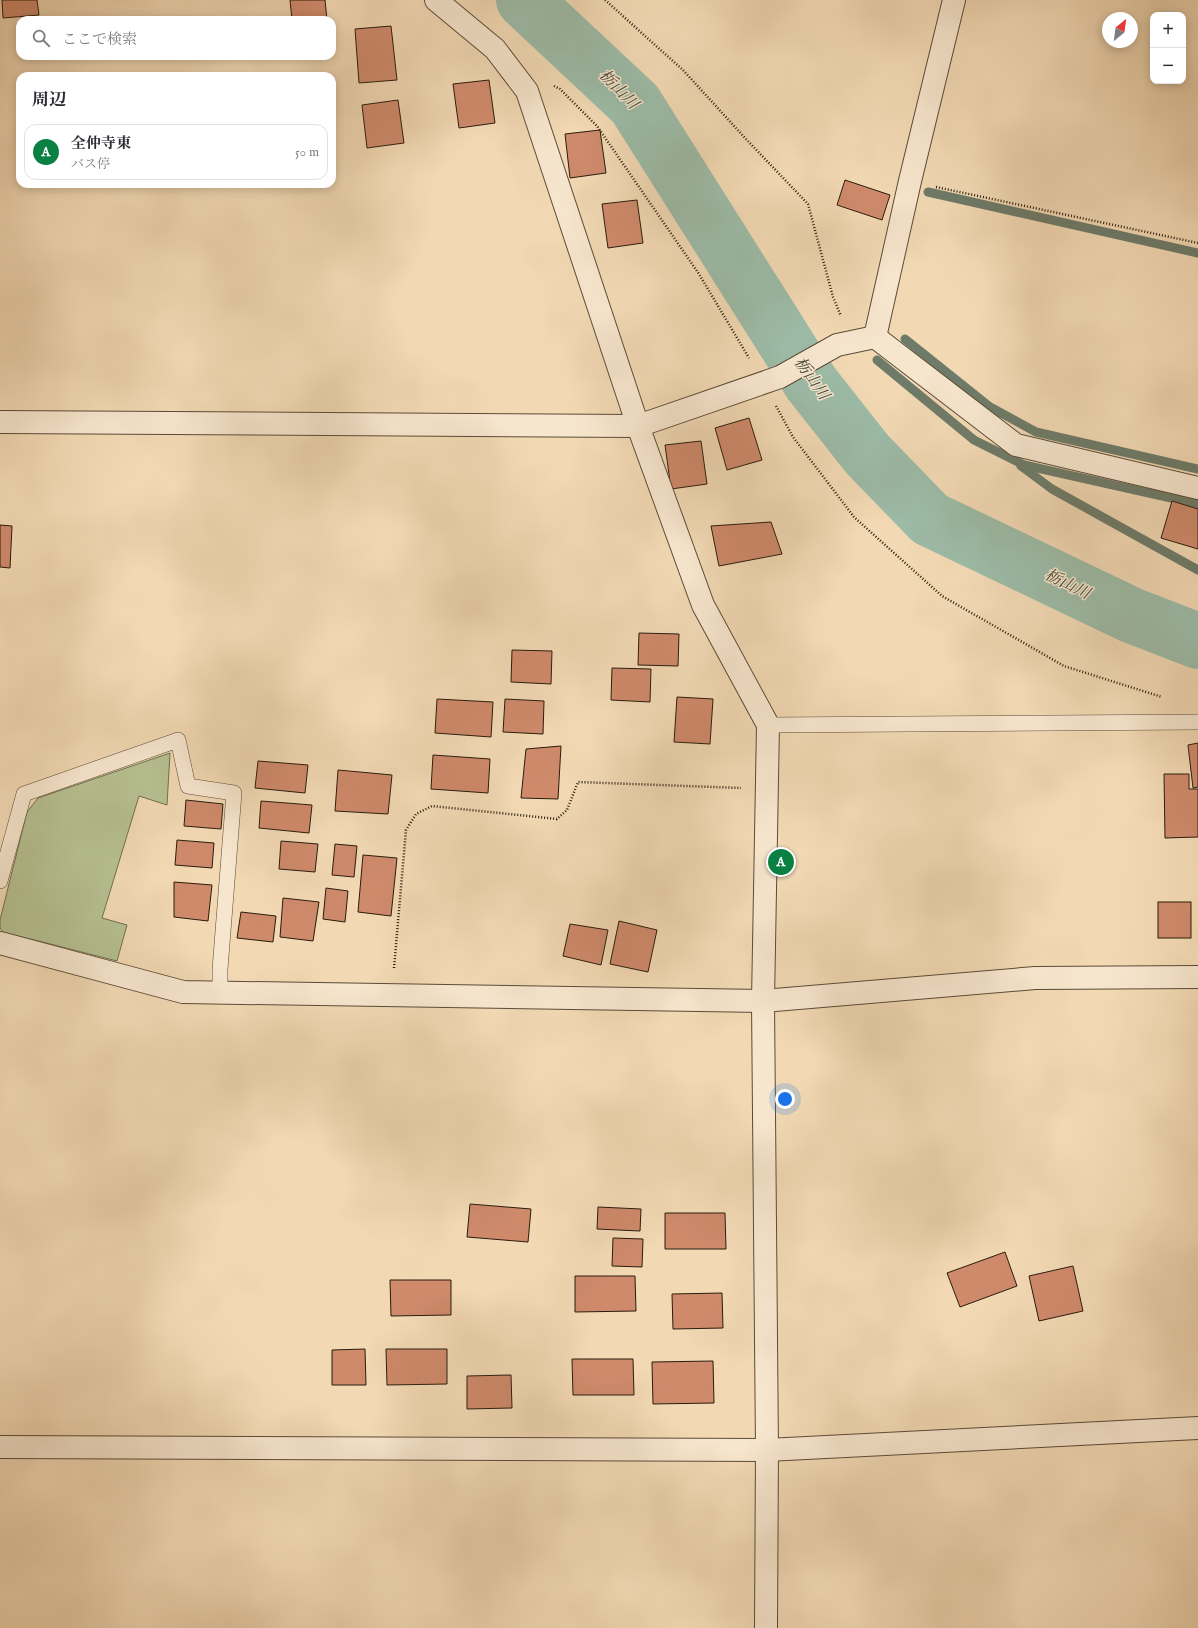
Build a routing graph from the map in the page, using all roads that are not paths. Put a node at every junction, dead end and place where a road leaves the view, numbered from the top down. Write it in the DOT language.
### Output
graph roads {
  1 [pos="436,0"];
  2 [pos="954,0"];
  3 [pos="875,336"];
  4 [pos="0,422"];
  5 [pos="638,426"];
  6 [pos="1198,488"];
  7 [pos="1198,722"];
  8 [pos="768,725"];
  9 [pos="0,881"];
  10 [pos="0,943"];
  11 [pos="1198,977"];
  12 [pos="220,992"];
  13 [pos="763,1001"];
  14 [pos="1198,1428"];
  15 [pos="0,1447"];
  16 [pos="766,1450"];
  17 [pos="766,1628"];
  1 -- 5 [label="street"];
  2 -- 3 [label="street"];
  3 -- 5 [label="street"];
  3 -- 6 [label="street"];
  4 -- 5 [label="street"];
  5 -- 8 [label="street"];
  7 -- 8 [label="lane"];
  8 -- 13 [label="street"];
  9 -- 12 [label="lane"];
  10 -- 12 [label="street"];
  11 -- 13 [label="street"];
  12 -- 13 [label="street"];
  13 -- 16 [label="street"];
  14 -- 16 [label="street"];
  15 -- 16 [label="street"];
  16 -- 17 [label="street"];
}
